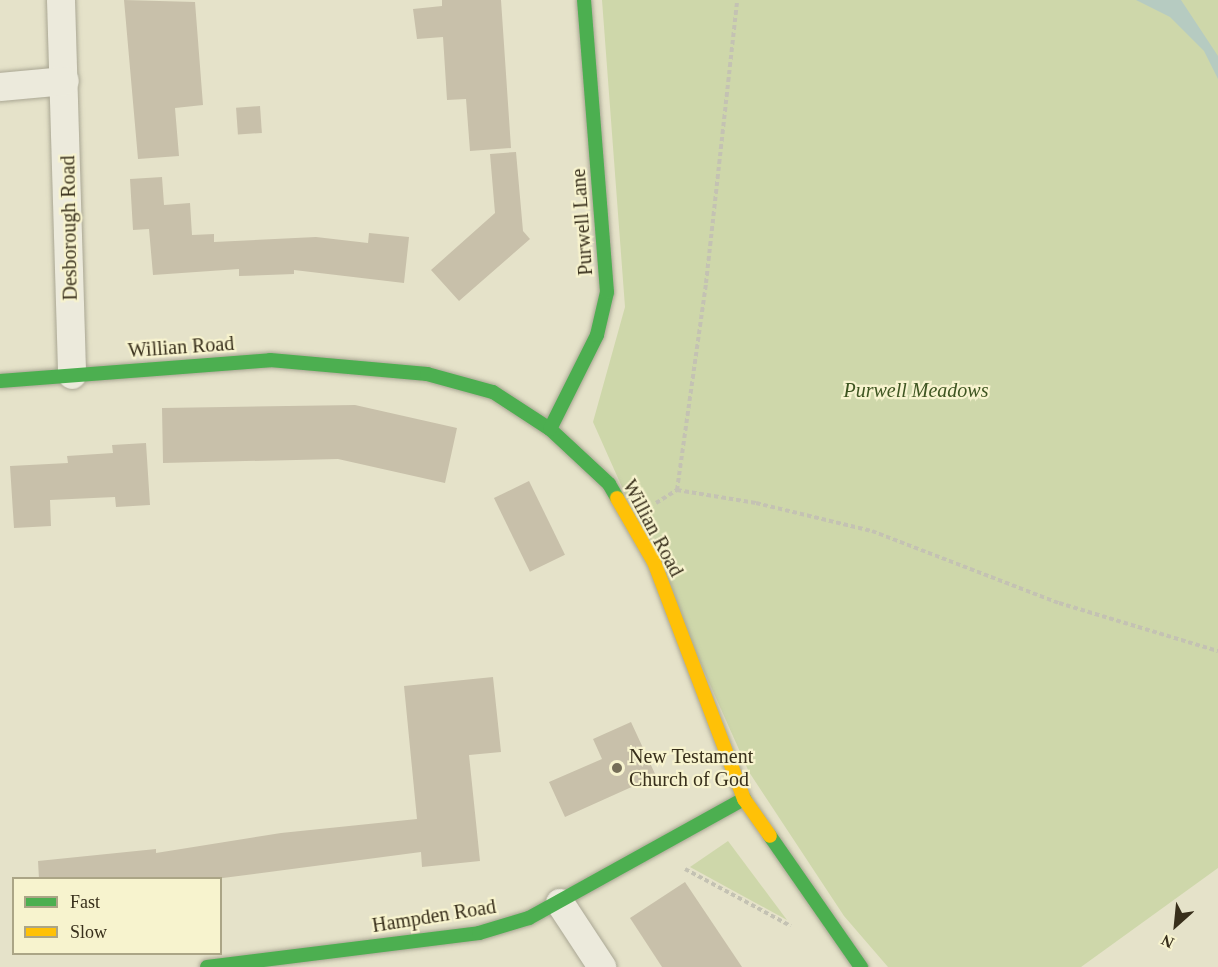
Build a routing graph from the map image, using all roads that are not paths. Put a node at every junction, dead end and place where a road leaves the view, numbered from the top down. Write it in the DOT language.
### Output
graph roads {
  1 [pos="61,0"];
  2 [pos="584,0"];
  3 [pos="65,81"];
  4 [pos="0,87"];
  5 [pos="72,375"];
  6 [pos="0,381"];
  7 [pos="550,429"];
  8 [pos="744,799"];
  9 [pos="560,903"];
  10 [pos="207,967"];
  11 [pos="602,967"];
  12 [pos="861,967"];
  1 -- 3 [label="street, Desborough Road"];
  2 -- 7 [label="street, Purwell Lane"];
  3 -- 4 [label="street"];
  3 -- 5 [label="street, Desborough Road"];
  5 -- 6 [label="street, Willian Road"];
  5 -- 7 [label="street, Willian Road"];
  7 -- 8 [label="street, Willian Road"];
  8 -- 9 [label="street, Hampden Road"];
  8 -- 12 [label="street, Willian Road"];
  9 -- 10 [label="street, Hampden Road"];
  9 -- 11 [label="street"];
}
